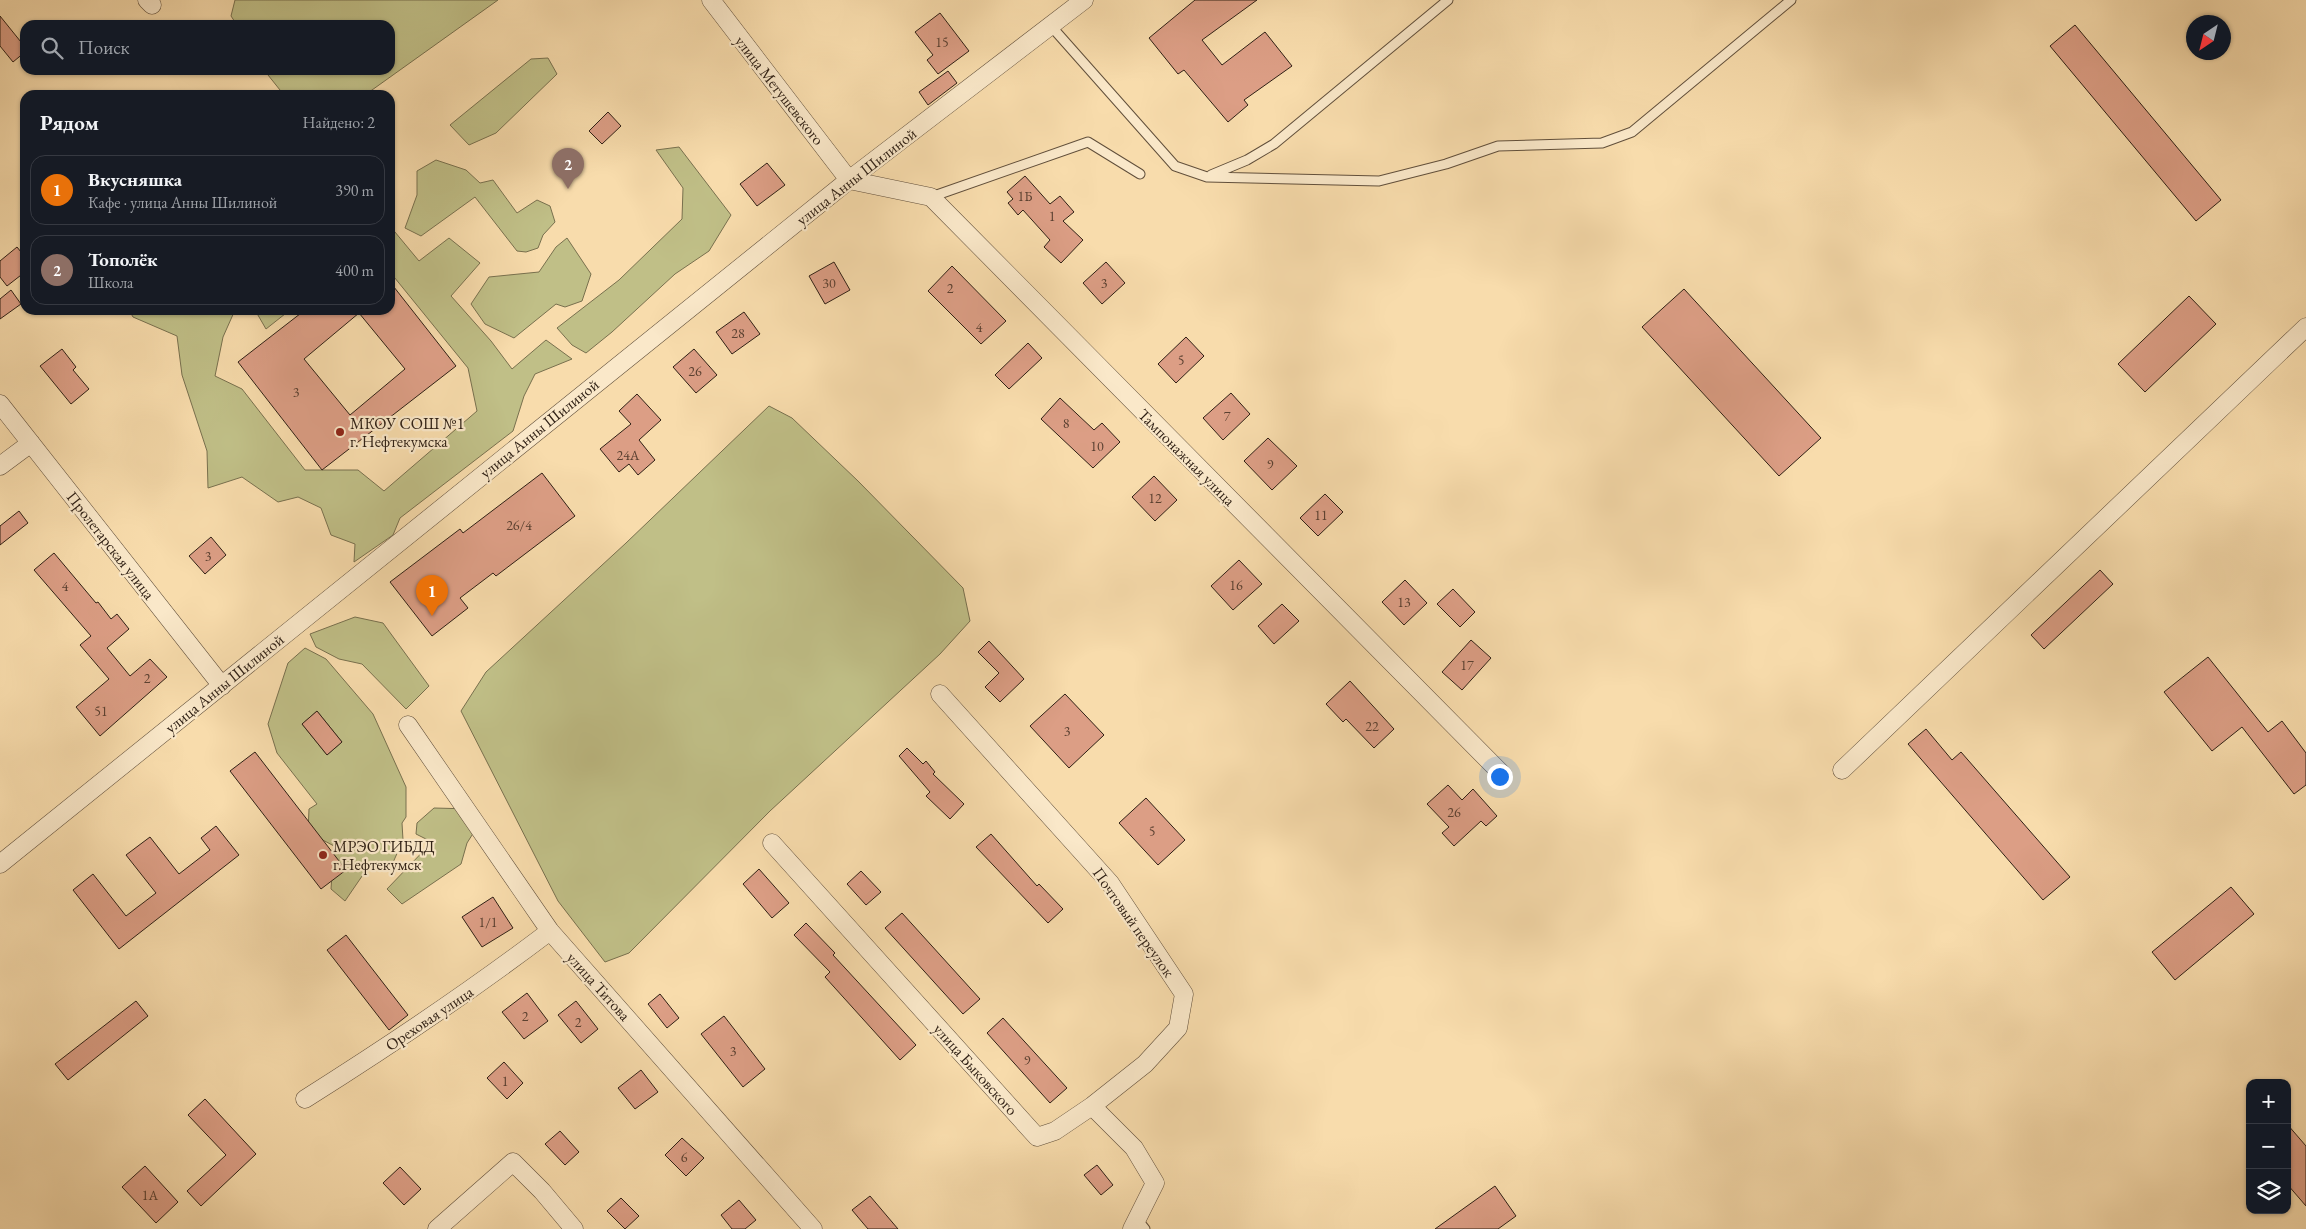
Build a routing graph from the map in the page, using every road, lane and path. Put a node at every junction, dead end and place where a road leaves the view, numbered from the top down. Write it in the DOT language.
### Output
graph roads {
  1 [pos="710,0"];
  2 [pos="1084,0"];
  3 [pos="1448,0"];
  4 [pos="1791,0"];
  5 [pos="1050,26"];
  6 [pos="1140,174"];
  7 [pos="1207,177"];
  8 [pos="849,180"];
  9 [pos="931,197"];
  10 [pos="2306,327"];
  11 [pos="0,404"];
  12 [pos="31,443"];
  13 [pos="0,466"];
  14 [pos="222,686"];
  15 [pos="940,694"];
  16 [pos="408,725"];
  17 [pos="1842,770"];
  18 [pos="1502,775"];
  19 [pos="772,842"];
  20 [pos="0,864"];
  21 [pos="550,931"];
  22 [pos="306,1099"];
  23 [pos="1092,1106"];
  24 [pos="1137,1226"];
  25 [pos="438,1229"];
  26 [pos="574,1229"];
  27 [pos="813,1229"];
  1 -- 8 [label="street, улица Метушевского"];
  2 -- 5 [label="street, улица Анны Шилиной"];
  3 -- 7 [label="lane"];
  4 -- 7 [label="lane"];
  5 -- 7 [label="lane"];
  5 -- 8 [label="street, улица Анны Шилиной"];
  6 -- 9 [label="lane"];
  8 -- 9 [label="street"];
  8 -- 14 [label="street, улица Анны Шилиной"];
  9 -- 18 [label="street, Тампонажная улица"];
  10 -- 17 [label="street"];
  11 -- 12 [label="street, Пролетарская улица"];
  12 -- 13 [label="street"];
  12 -- 14 [label="street, Пролетарская улица"];
  14 -- 20 [label="street, улица Анны Шилиной"];
  15 -- 23 [label="street, Почтовый переулок"];
  16 -- 21 [label="street, улица Титова"];
  19 -- 23 [label="street, улица Быковского"];
  21 -- 22 [label="street, Ореховая улица"];
  21 -- 27 [label="street, улица Титова"];
  23 -- 24 [label="street"];
  25 -- 26 [label="street"];
}
